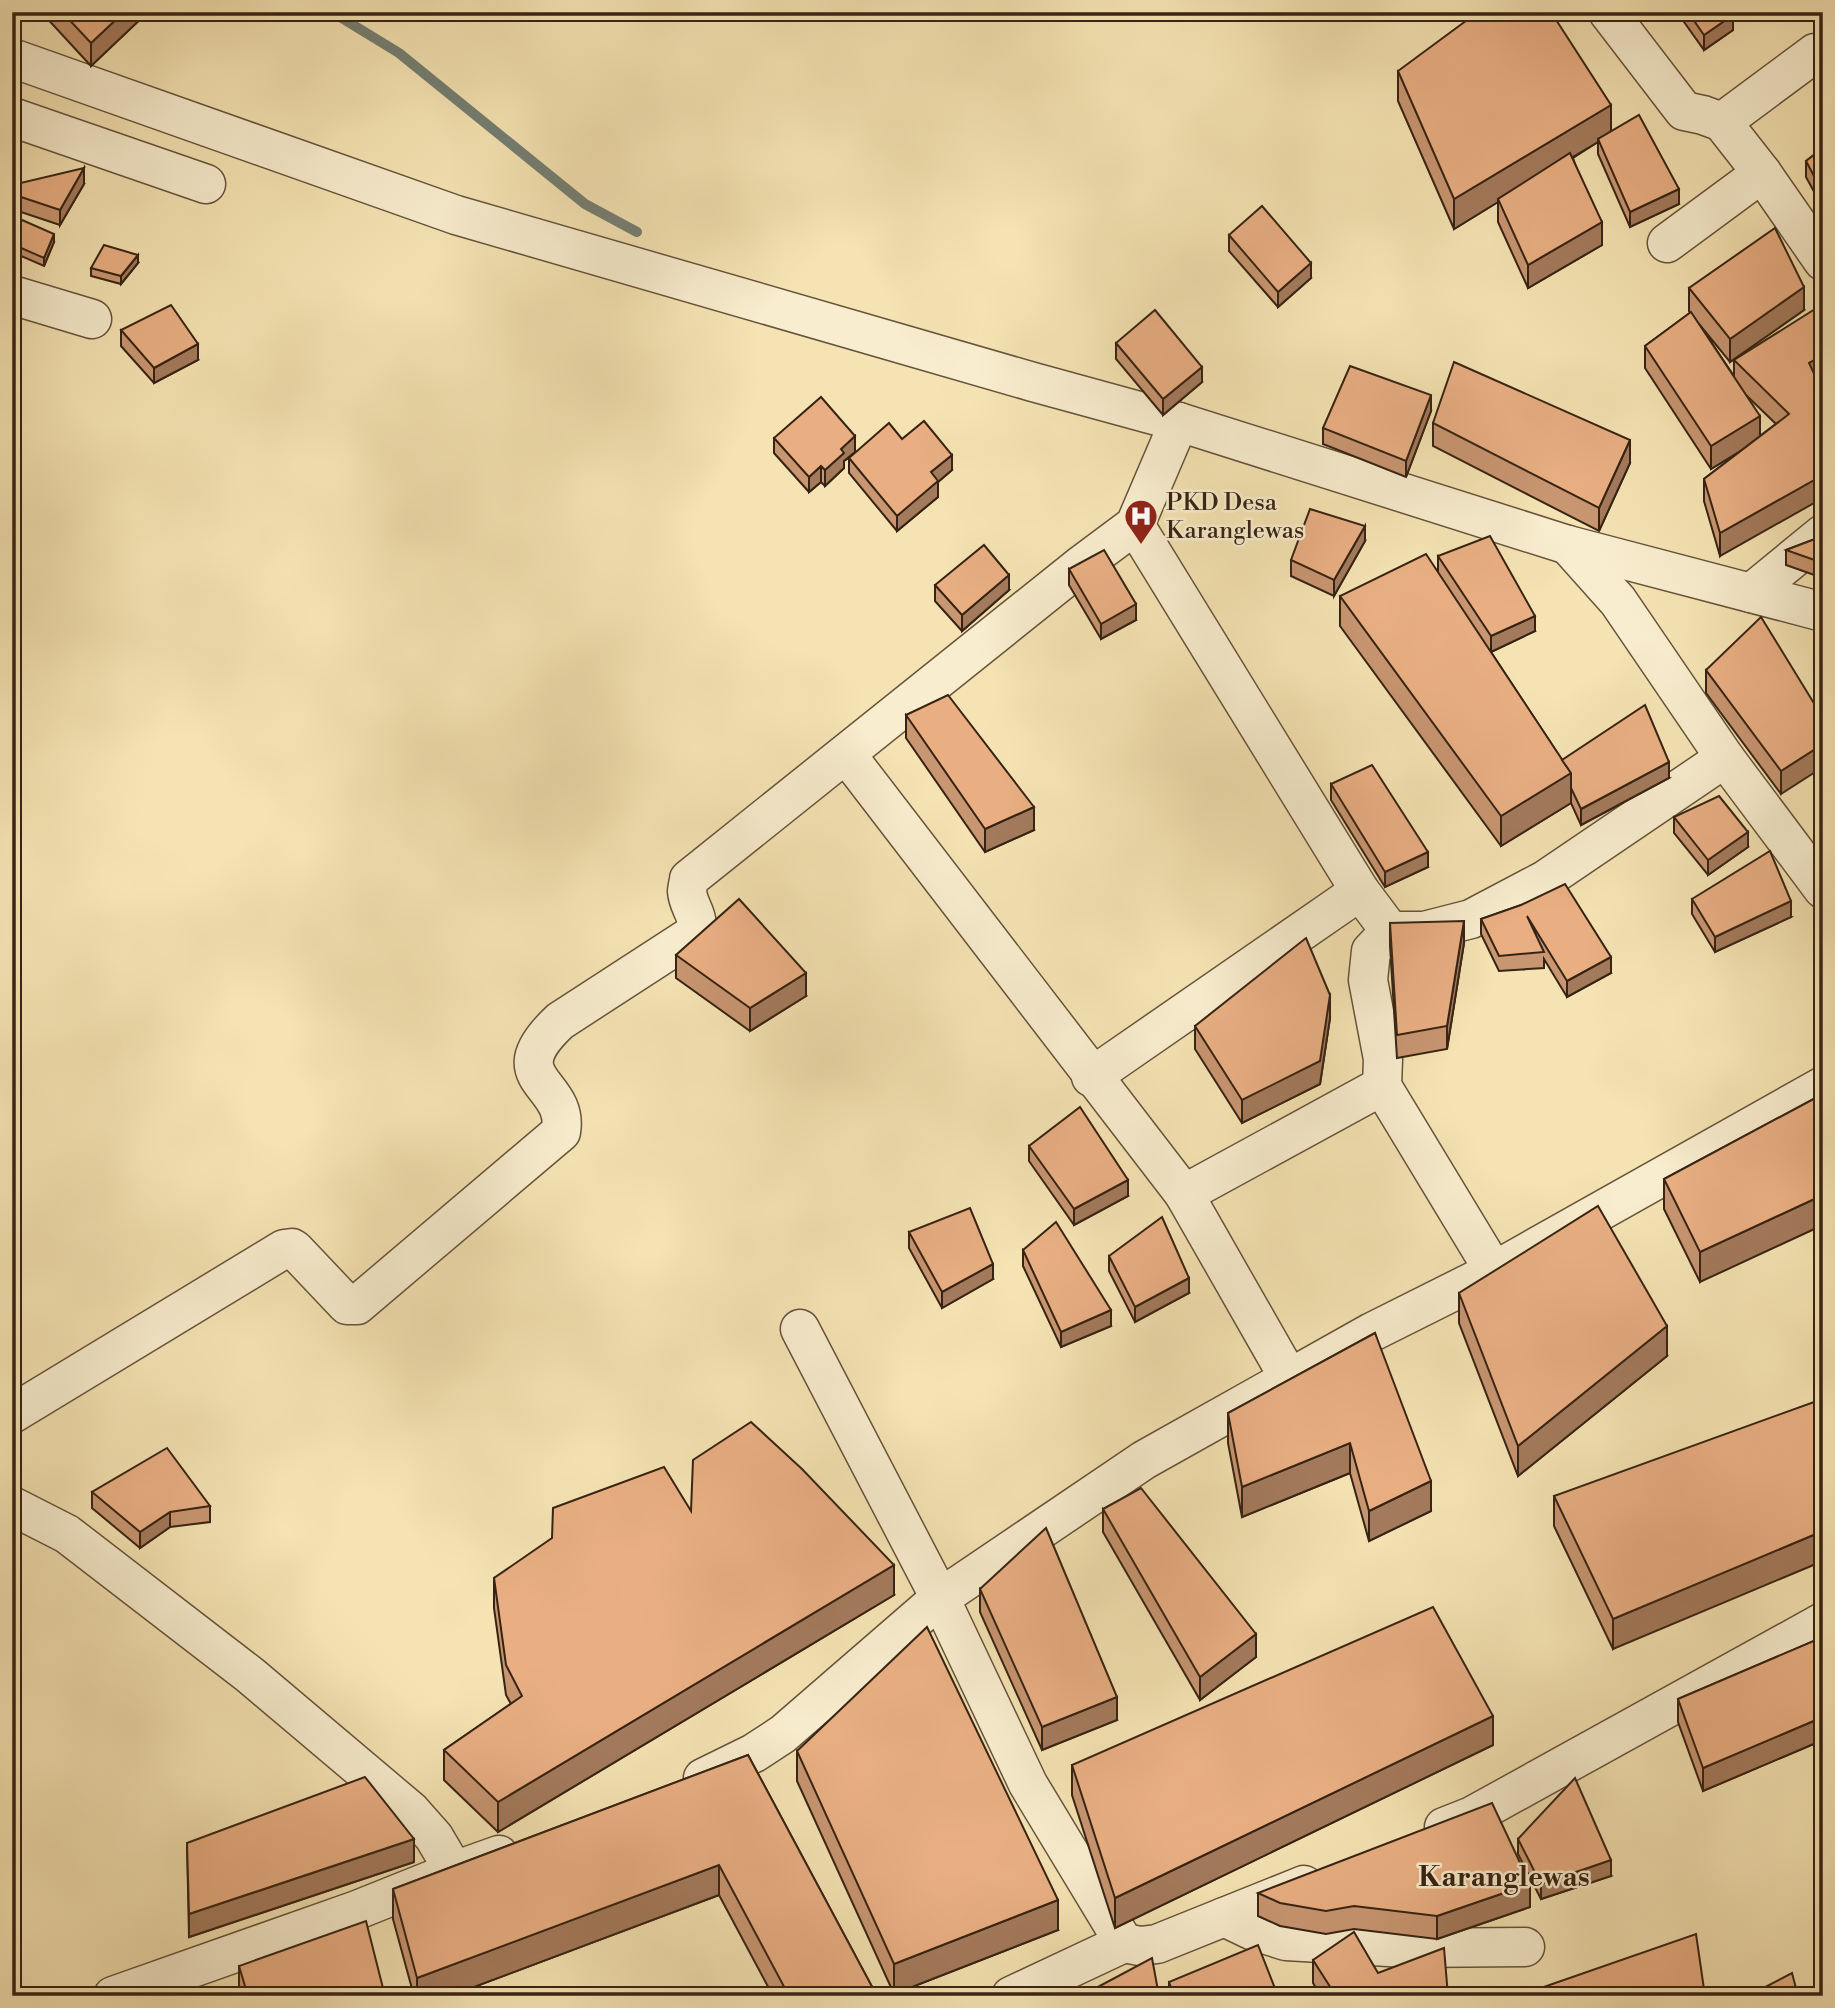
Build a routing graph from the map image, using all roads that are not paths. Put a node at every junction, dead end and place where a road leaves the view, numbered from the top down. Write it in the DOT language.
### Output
graph roads {
  1 [pos="1608,12"];
  2 [pos="1815,52"];
  3 [pos="12,58"];
  4 [pos="12,117"];
  5 [pos="1722,122"];
  6 [pos="1762,173"];
  7 [pos="206,184"];
  8 [pos="1667,243"];
  9 [pos="1823,261"];
  10 [pos="12,295"];
  11 [pos="92,319"];
  12 [pos="1179,422"];
  13 [pos="1135,526"];
  14 [pos="1823,534"];
  15 [pos="1567,545"];
  16 [pos="1751,593"];
  17 [pos="1823,612"];
  18 [pos="846,754"];
  19 [pos="1725,758"];
  20 [pos="1823,889"];
  21 [pos="1360,891"];
  22 [pos="1390,931"];
  23 [pos="1091,1076"];
  24 [pos="1382,1086"];
  25 [pos="1823,1086"];
  26 [pos="1184,1194"];
  27 [pos="1494,1270"];
  28 [pos="800,1329"];
  29 [pos="1289,1378"];
  30 [pos="12,1414"];
  31 [pos="12,1506"];
  32 [pos="940,1598"];
  33 [pos="1823,1622"];
  34 [pos="754,1753"];
  35 [pos="765,1792"];
  36 [pos="667,1796"];
  37 [pos="1408,1842"];
  38 [pos="529,1845"];
  39 [pos="454,1871"];
  40 [pos="1330,1874"];
  41 [pos="1224,1917"];
  42 [pos="1124,1943"];
  43 [pos="1525,1947"];
  44 [pos="113,1996"];
  45 [pos="1011,1996"];
  1 -- 5 [label="street"];
  2 -- 5 [label="street"];
  3 -- 12 [label="street"];
  4 -- 7 [label="street"];
  5 -- 6 [label="street"];
  6 -- 8 [label="street"];
  6 -- 9 [label="street"];
  10 -- 11 [label="street"];
  12 -- 13 [label="street"];
  12 -- 15 [label="street"];
  13 -- 18 [label="street"];
  13 -- 21 [label="street"];
  14 -- 16 [label="street"];
  15 -- 16 [label="street"];
  15 -- 19 [label="street"];
  16 -- 17 [label="street"];
  18 -- 23 [label="street"];
  18 -- 30 [label="street"];
  19 -- 20 [label="street"];
  19 -- 22 [label="street"];
  21 -- 22 [label="street"];
  21 -- 23 [label="street"];
  22 -- 24 [label="street"];
  23 -- 26 [label="street"];
  24 -- 26 [label="street"];
  24 -- 27 [label="street"];
  25 -- 27 [label="street"];
  26 -- 29 [label="street"];
  27 -- 29 [label="street"];
  28 -- 32 [label="street"];
  29 -- 32 [label="street"];
  31 -- 39 [label="street"];
  32 -- 34 [label="street"];
  32 -- 42 [label="street"];
  33 -- 37 [label="street"];
  34 -- 35 [label="street"];
  34 -- 36 [label="street"];
  38 -- 39 [label="street"];
  39 -- 44 [label="street"];
  40 -- 41 [label="street"];
  41 -- 42 [label="street"];
  41 -- 43 [label="street"];
  42 -- 45 [label="street"];
}
